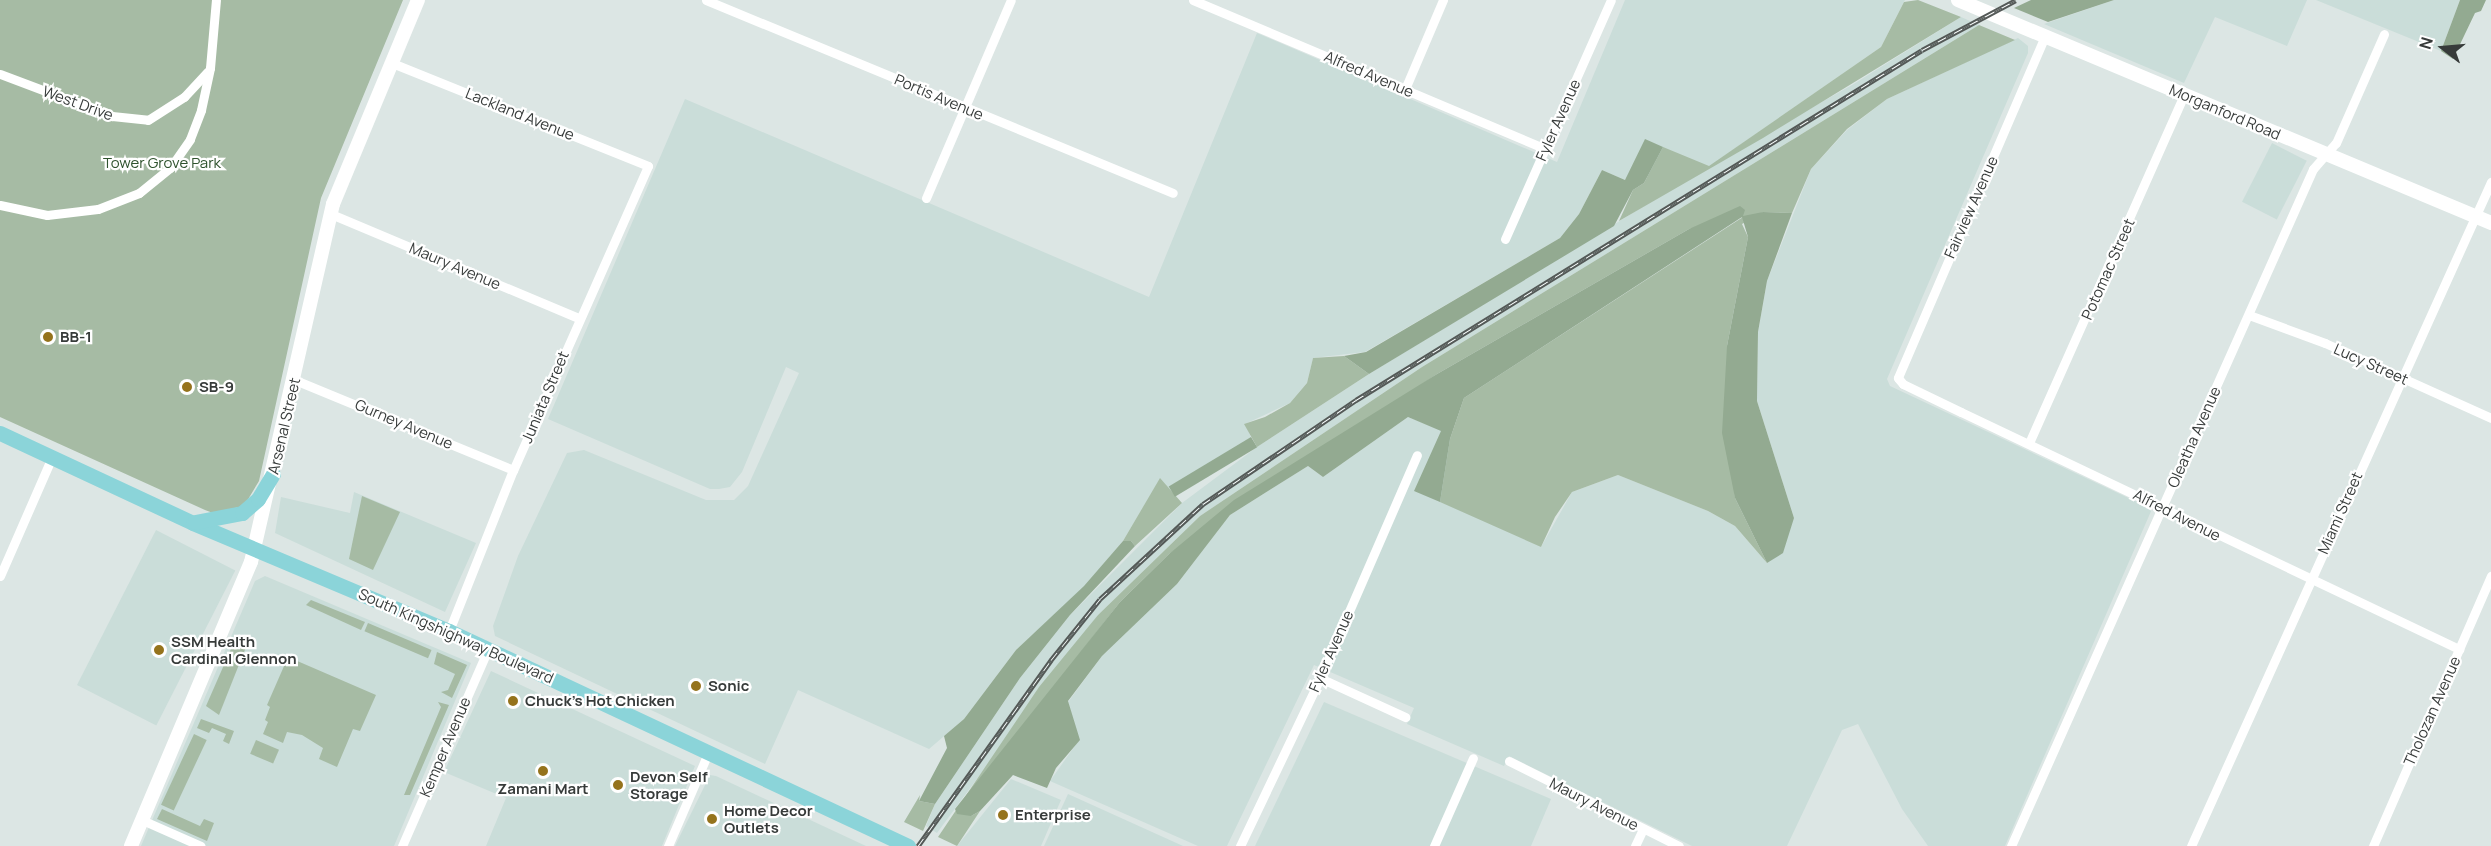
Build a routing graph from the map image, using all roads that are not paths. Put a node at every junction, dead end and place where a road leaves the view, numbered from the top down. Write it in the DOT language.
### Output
graph roads {
  1 [pos="216,0"];
  2 [pos="418,0"];
  3 [pos="706,0"];
  4 [pos="1011,0"];
  5 [pos="1193,0"];
  6 [pos="1443,0"];
  7 [pos="1611,0"];
  8 [pos="1958,0"];
  9 [pos="2384,34"];
  10 [pos="2045,36"];
  11 [pos="392,63"];
  12 [pos="210,68"];
  13 [pos="0,74"];
  14 [pos="1405,89"];
  15 [pos="2184,95"];
  16 [pos="965,108"];
  17 [pos="1545,149"];
  18 [pos="2325,154"];
  19 [pos="648,166"];
  20 [pos="2491,183"];
  21 [pos="1173,193"];
  22 [pos="926,198"];
  23 [pos="0,205"];
  24 [pos="331,214"];
  25 [pos="2476,217"];
  26 [pos="2491,223"];
  27 [pos="1505,240"];
  28 [pos="2249,315"];
  29 [pos="579,318"];
  30 [pos="2401,377"];
  31 [pos="1898,378"];
  32 [pos="295,380"];
  33 [pos="2491,418"];
  34 [pos="0,433"];
  35 [pos="2029,443"];
  36 [pos="1417,455"];
  37 [pos="52,457"];
  38 [pos="513,470"];
  39 [pos="273,474"];
  40 [pos="2163,506"];
  41 [pos="193,523"];
  42 [pos="255,550"];
  43 [pos="0,576"];
  44 [pos="2491,576"];
  45 [pos="2310,580"];
  46 [pos="449,631"];
  47 [pos="488,649"];
  48 [pos="2459,649"];
  49 [pos="1320,678"];
  50 [pos="1405,717"];
  51 [pos="709,752"];
  52 [pos="1473,758"];
  53 [pos="1509,761"];
  54 [pos="142,820"];
  55 [pos="1643,829"];
  56 [pos="131,846"];
  57 [pos="201,846"];
  58 [pos="402,846"];
  59 [pos="668,846"];
  60 [pos="908,846"];
  61 [pos="1240,846"];
  62 [pos="1434,846"];
  63 [pos="1635,846"];
  64 [pos="1678,846"];
  65 [pos="2011,846"];
  66 [pos="2191,846"];
  67 [pos="2373,846"];
  1 -- 12 [label="street"];
  2 -- 11 [label="main road, Arsenal Street"];
  3 -- 16 [label="street, Portis Avenue"];
  4 -- 16 [label="street"];
  5 -- 14 [label="street, Alfred Avenue"];
  6 -- 14 [label="street"];
  7 -- 17 [label="street, Fyler Avenue"];
  8 -- 10 [label="main road, Morganford Road"];
  9 -- 18 [label="street, Oleatha Avenue"];
  10 -- 15 [label="main road, Morganford Road"];
  10 -- 31 [label="street, Fairview Avenue"];
  11 -- 19 [label="street, Lackland Avenue"];
  11 -- 24 [label="main road, Arsenal Street"];
  12 -- 13 [label="street, West Drive"];
  12 -- 23 [label="street"];
  14 -- 17 [label="street, Alfred Avenue"];
  15 -- 18 [label="main road, Morganford Road"];
  15 -- 35 [label="street, Potomac Street"];
  16 -- 21 [label="street, Portis Avenue"];
  16 -- 22 [label="street"];
  17 -- 27 [label="street, Fyler Avenue"];
  18 -- 25 [label="main road, Morganford Road"];
  18 -- 28 [label="street, Oleatha Avenue"];
  19 -- 29 [label="street, Juniata Street"];
  20 -- 25 [label="street, Miami Street"];
  24 -- 29 [label="street, Maury Avenue"];
  24 -- 32 [label="main road, Arsenal Street"];
  25 -- 26 [label="main road, Morganford Road"];
  25 -- 30 [label="street, Miami Street"];
  28 -- 30 [label="street, Lucy Street"];
  28 -- 40 [label="street, Oleatha Avenue"];
  29 -- 38 [label="street, Juniata Street"];
  30 -- 33 [label="street, Lucy Street"];
  30 -- 45 [label="street, Miami Street"];
  31 -- 35 [label="street, Alfred Avenue"];
  32 -- 38 [label="street, Gurney Avenue"];
  32 -- 39 [label="main road, Arsenal Street"];
  34 -- 37 [label="main road, South Kingshighway Boulevard"];
  35 -- 40 [label="street, Alfred Avenue"];
  36 -- 49 [label="street, Fyler Avenue"];
  37 -- 41 [label="main road, South Kingshighway Boulevard"];
  37 -- 43 [label="street"];
  38 -- 46 [label="street, Juniata Street"];
  39 -- 41 [label="main road"];
  39 -- 42 [label="main road, Arsenal Street"];
  40 -- 45 [label="street, Alfred Avenue"];
  40 -- 65 [label="street, Oleatha Avenue"];
  41 -- 42 [label="main road, South Kingshighway Boulevard"];
  42 -- 46 [label="main road, South Kingshighway Boulevard"];
  42 -- 54 [label="main road, Arsenal Street"];
  44 -- 48 [label="street, Tholozan Avenue"];
  45 -- 48 [label="street, Alfred Avenue"];
  45 -- 66 [label="street, Miami Street"];
  46 -- 47 [label="main road, South Kingshighway Boulevard"];
  47 -- 51 [label="main road, South Kingshighway Boulevard"];
  47 -- 58 [label="street, Kemper Avenue"];
  48 -- 67 [label="street, Tholozan Avenue"];
  49 -- 50 [label="street"];
  49 -- 61 [label="street, Fyler Avenue"];
  51 -- 59 [label="street"];
  51 -- 60 [label="main road, South Kingshighway Boulevard"];
  52 -- 62 [label="street"];
  53 -- 55 [label="street, Maury Avenue"];
  54 -- 56 [label="main road, Arsenal Street"];
  54 -- 57 [label="street"];
  55 -- 63 [label="street"];
  55 -- 64 [label="street, Maury Avenue"];
}
